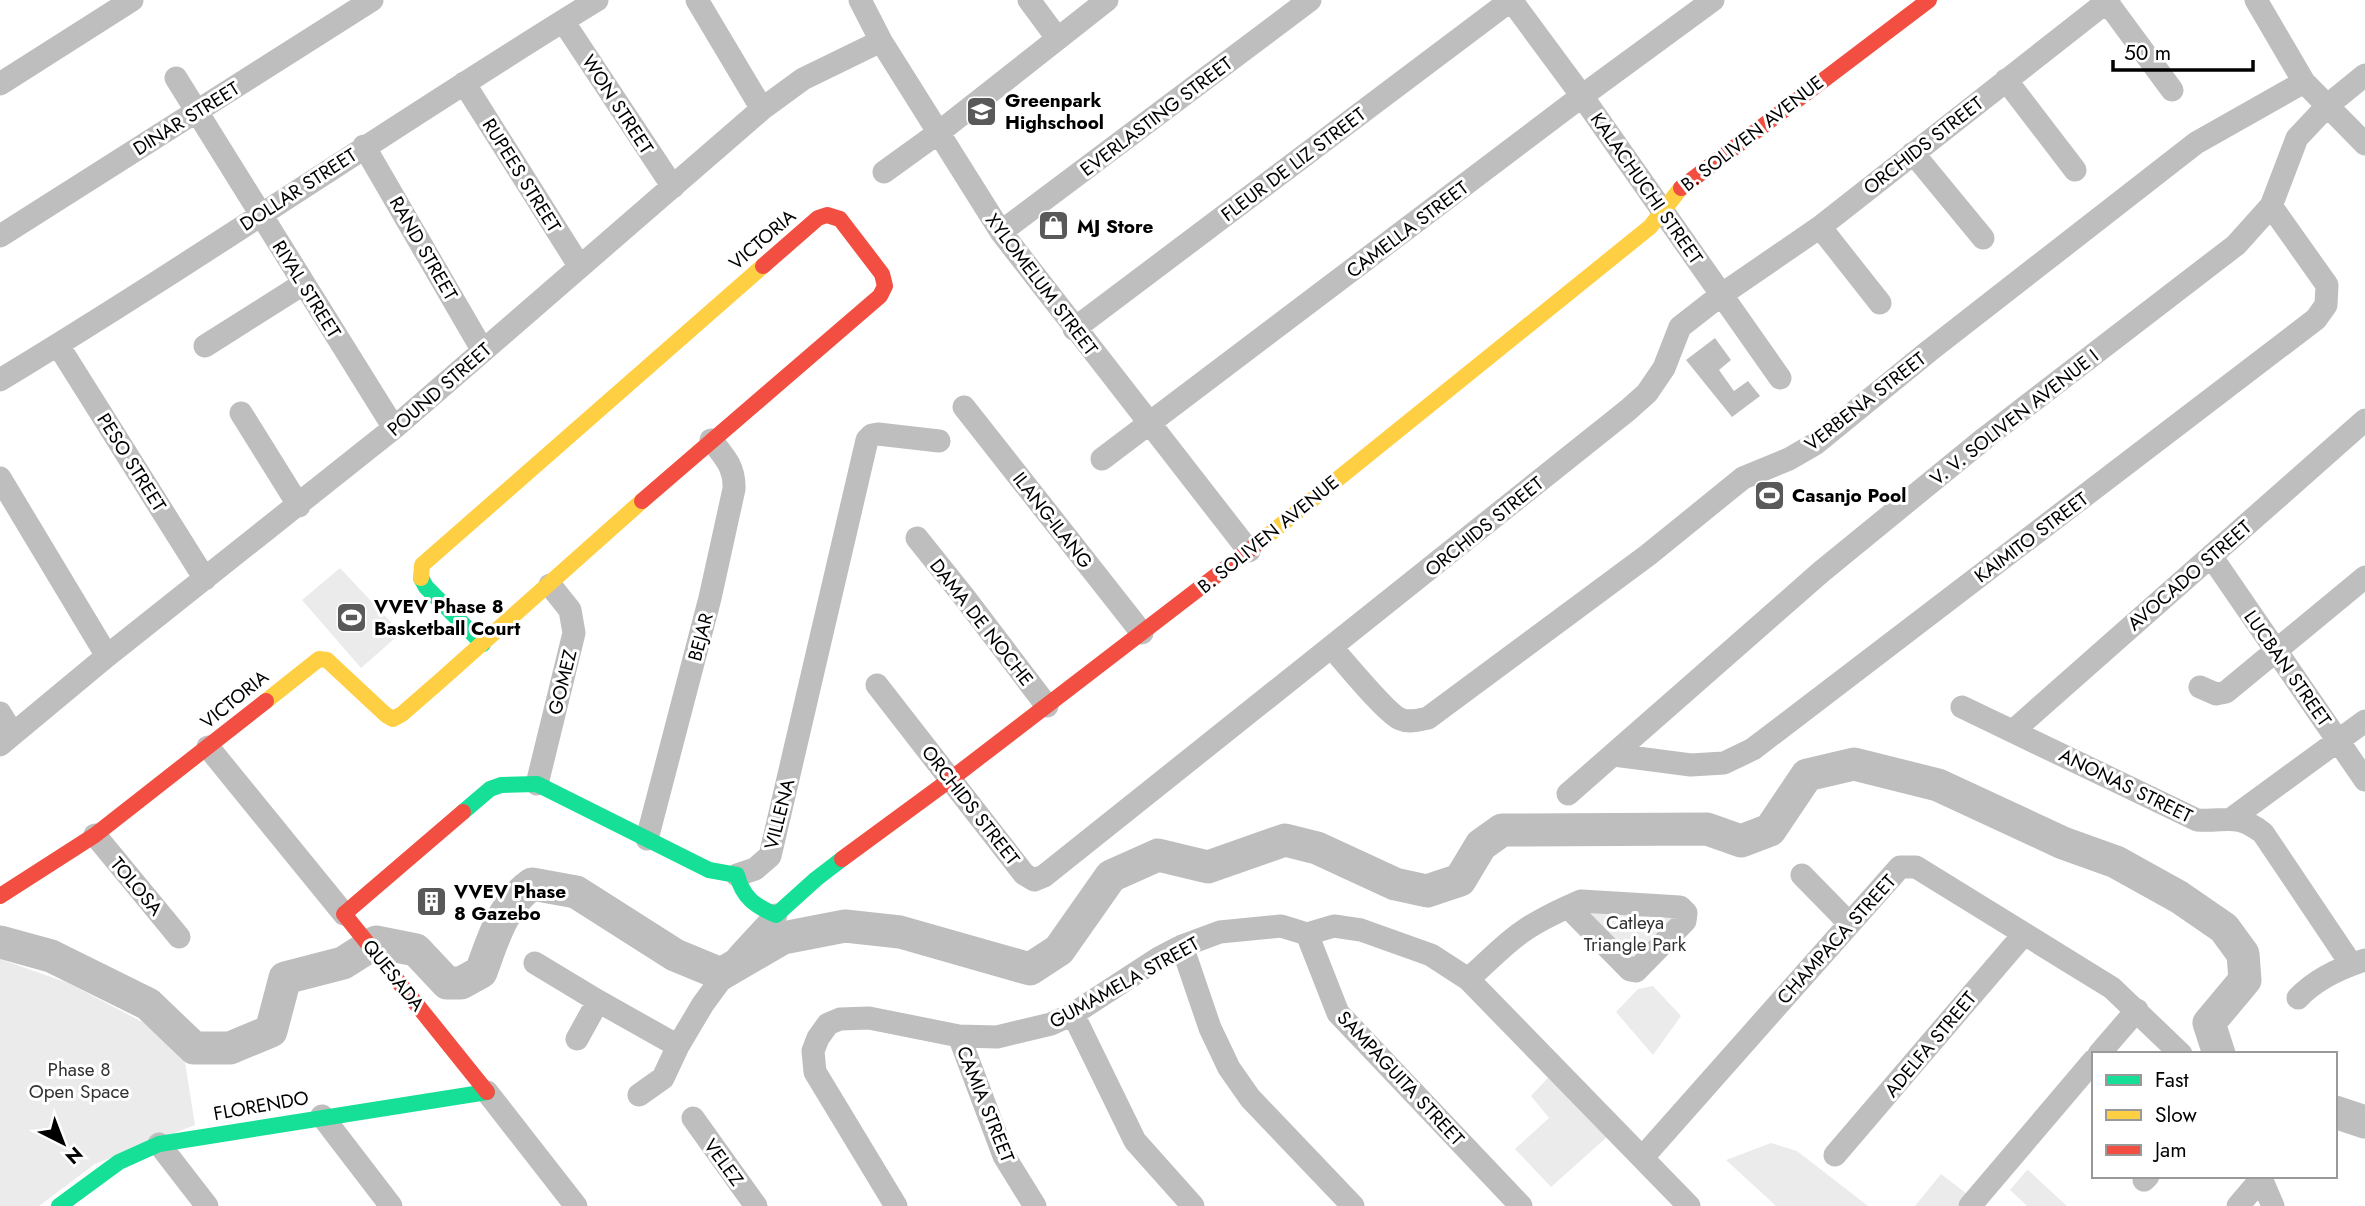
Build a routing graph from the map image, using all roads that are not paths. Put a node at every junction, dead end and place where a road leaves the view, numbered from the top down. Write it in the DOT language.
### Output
graph roads {
  1 [pos="372,0"];
  2 [pos="597,0"];
  3 [pos="697,0"];
  4 [pos="860,0"];
  5 [pos="1029,0"];
  6 [pos="1107,0"];
  7 [pos="1310,0"];
  8 [pos="1511,0"];
  9 [pos="1713,0"];
  10 [pos="1929,0"];
  11 [pos="2256,0"];
  12 [pos="2108,1"];
  13 [pos="117,4"];
  14 [pos="563,21"];
  15 [pos="1057,38"];
  16 [pos="881,41"];
  17 [pos="2365,75"];
  18 [pos="176,78"];
  19 [pos="2,79"];
  20 [pos="2006,80"];
  21 [pos="2304,82"];
  22 [pos="464,83"];
  23 [pos="2172,90"];
  24 [pos="1582,96"];
  25 [pos="2328,105"];
  26 [pos="762,109"];
  27 [pos="197,111"];
  28 [pos="938,133"];
  29 [pos="2365,144"];
  30 [pos="364,146"];
  31 [pos="1913,153"];
  32 [pos="2075,170"];
  33 [pos="884,172"];
  34 [pos="673,187"];
  35 [pos="2271,206"];
  36 [pos="1664,211"];
  37 [pos="260,214"];
  38 [pos="1820,227"];
  39 [pos="1001,232"];
  40 [pos="0,236"];
  41 [pos="1983,238"];
  42 [pos="580,267"];
  43 [pos="303,284"];
  44 [pos="1721,295"];
  45 [pos="1880,303"];
  46 [pos="1074,329"];
  47 [pos="58,345"];
  48 [pos="205,346"];
  49 [pos="483,351"];
  50 [pos="1780,378"];
  51 [pos="0,380"];
  52 [pos="964,407"];
  53 [pos="241,413"];
  54 [pos="2365,420"];
  55 [pos="1149,424"];
  56 [pos="394,428"];
  57 [pos="711,440"];
  58 [pos="939,441"];
  59 [pos="1102,459"];
  60 [pos="0,478"];
  61 [pos="299,506"];
  62 [pos="917,538"];
  63 [pos="1249,551"];
  64 [pos="2211,556"];
  65 [pos="2365,577"];
  66 [pos="205,579"];
  67 [pos="550,585"];
  68 [pos="1142,633"];
  69 [pos="483,644"];
  70 [pos="1332,648"];
  71 [pos="2275,651"];
  72 [pos="107,656"];
  73 [pos="877,685"];
  74 [pos="2200,687"];
  75 [pos="1047,706"];
  76 [pos="1962,707"];
  77 [pos="0,713"];
  78 [pos="2365,721"];
  79 [pos="2013,731"];
  80 [pos="6,739"];
  81 [pos="2338,740"];
  82 [pos="208,747"];
  83 [pos="1614,755"];
  84 [pos="951,779"];
  85 [pos="2365,780"];
  86 [pos="537,784"];
  87 [pos="1568,793"];
  88 [pos="2231,819"];
  89 [pos="95,835"];
  90 [pos="647,839"];
  91 [pos="737,874"];
  92 [pos="1802,875"];
  93 [pos="0,896"];
  94 [pos="1568,907"];
  95 [pos="776,915"];
  96 [pos="351,922"];
  97 [pos="1849,923"];
  98 [pos="1307,934"];
  99 [pos="2024,934"];
  100 [pos="179,937"];
  101 [pos="1182,946"];
  102 [pos="2358,962"];
  103 [pos="535,963"];
  104 [pos="1468,979"];
  105 [pos="2298,998"];
  106 [pos="598,1001"];
  107 [pos="2137,1010"];
  108 [pos="1073,1014"];
  109 [pos="959,1036"];
  110 [pos="577,1039"];
  111 [pos="678,1046"];
  112 [pos="2101,1052"];
  113 [pos="2179,1052"];
  114 [pos="2092,1062"];
  115 [pos="487,1091"];
  116 [pos="639,1095"];
  117 [pos="322,1116"];
  118 [pos="693,1118"];
  119 [pos="159,1144"];
  120 [pos="1835,1155"];
  121 [pos="1643,1157"];
  122 [pos="2259,1178"];
  123 [pos="2260,1178"];
  124 [pos="59,1206"];
  125 [pos="207,1206"];
  126 [pos="391,1206"];
  127 [pos="576,1206"];
  128 [pos="756,1206"];
  129 [pos="896,1206"];
  130 [pos="1035,1206"];
  131 [pos="1193,1206"];
  132 [pos="1353,1206"];
  133 [pos="1521,1206"];
  134 [pos="1689,1206"];
  135 [pos="1970,1206"];
  136 [pos="2238,1206"];
  137 [pos="2273,1206"];
  1 -- 27 [label="street, DINAR STREET"];
  2 -- 14 [label="street, DOLLAR STREET"];
  3 -- 26 [label="street"];
  4 -- 16 [label="street, XYLOMELUM STREET"];
  5 -- 15 [label="street"];
  6 -- 15 [label="street"];
  7 -- 39 [label="street, EVERLASTING STREET"];
  8 -- 24 [label="street, KALACHUCHI STREET"];
  8 -- 46 [label="street, FLEUR DE LIZ STREET"];
  9 -- 24 [label="street, CAMELLA STREET"];
  10 -- 36 [label="street, B. SOLIVEN AVENUE"];
  11 -- 21 [label="street"];
  12 -- 20 [label="street, ORCHIDS STREET"];
  12 -- 23 [label="street"];
  13 -- 19 [label="street"];
  14 -- 22 [label="street, DOLLAR STREET"];
  14 -- 34 [label="street, WON STREET"];
  15 -- 28 [label="street"];
  16 -- 26 [label="street, POUND STREET"];
  16 -- 28 [label="street, XYLOMELUM STREET"];
  17 -- 25 [label="street, V. V. SOLIVEN AVENUE I"];
  18 -- 27 [label="street, RIYAL STREET"];
  20 -- 31 [label="street, ORCHIDS STREET"];
  20 -- 32 [label="street"];
  21 -- 25 [label="street"];
  21 -- 70 [label="street, VERBENA STREET"];
  22 -- 30 [label="street, DOLLAR STREET"];
  22 -- 42 [label="street, RUPEES STREET"];
  24 -- 36 [label="street, KALACHUCHI STREET"];
  24 -- 55 [label="street, CAMELLA STREET"];
  25 -- 29 [label="street"];
  25 -- 35 [label="street, V. V. SOLIVEN AVENUE I"];
  26 -- 34 [label="street, POUND STREET"];
  27 -- 37 [label="street, RIYAL STREET"];
  27 -- 40 [label="street, DINAR STREET"];
  28 -- 33 [label="street"];
  28 -- 39 [label="street, XYLOMELUM STREET"];
  30 -- 37 [label="street, DOLLAR STREET"];
  30 -- 49 [label="street, RAND STREET"];
  31 -- 38 [label="street, ORCHIDS STREET"];
  31 -- 41 [label="street"];
  34 -- 42 [label="street, POUND STREET"];
  35 -- 83 [label="street, V. V. SOLIVEN AVENUE I"];
  35 -- 83 [label="street, KAIMITO STREET"];
  36 -- 44 [label="street, KALACHUCHI STREET"];
  36 -- 63 [label="street, B. SOLIVEN AVENUE"];
  37 -- 43 [label="street, RIYAL STREET"];
  37 -- 47 [label="street, DOLLAR STREET"];
  38 -- 44 [label="street, ORCHIDS STREET"];
  38 -- 45 [label="street"];
  39 -- 46 [label="street, XYLOMELUM STREET"];
  42 -- 49 [label="street, POUND STREET"];
  43 -- 48 [label="street"];
  43 -- 56 [label="street, RIYAL STREET"];
  44 -- 50 [label="street, KALACHUCHI STREET"];
  44 -- 70 [label="street, ORCHIDS STREET"];
  46 -- 55 [label="street, XYLOMELUM STREET"];
  47 -- 51 [label="street, DOLLAR STREET"];
  47 -- 66 [label="street, PESO STREET"];
  49 -- 56 [label="street, POUND STREET"];
  52 -- 68 [label="street, ILANG-ILANG"];
  53 -- 61 [label="street"];
  54 -- 64 [label="street, AVOCADO STREET"];
  55 -- 59 [label="street, CAMELLA STREET"];
  55 -- 63 [label="street, XYLOMELUM STREET"];
  56 -- 61 [label="street, POUND STREET"];
  57 -- 67 [label="street, VICTORIA"];
  57 -- 69 [label="street, VICTORIA"];
  57 -- 90 [label="street, BEJAR"];
  58 -- 91 [label="street, VILLENA"];
  60 -- 72 [label="street"];
  61 -- 66 [label="street, POUND STREET"];
  62 -- 75 [label="street, DAMA DE NOCHE"];
  63 -- 68 [label="street, B. SOLIVEN AVENUE"];
  64 -- 71 [label="street, LUCBAN STREET"];
  64 -- 79 [label="street, AVOCADO STREET"];
  65 -- 71 [label="street"];
  66 -- 72 [label="street, POUND STREET"];
  67 -- 69 [label="street, VICTORIA"];
  67 -- 86 [label="street, GOMEZ"];
  68 -- 75 [label="street, B. SOLIVEN AVENUE"];
  69 -- 82 [label="street, VICTORIA"];
  70 -- 84 [label="street, ORCHIDS STREET"];
  71 -- 74 [label="street"];
  71 -- 81 [label="street, LUCBAN STREET"];
  72 -- 80 [label="street, POUND STREET"];
  73 -- 84 [label="street, ORCHIDS STREET"];
  75 -- 84 [label="street, B. SOLIVEN AVENUE"];
  76 -- 79 [label="street, ANONAS STREET"];
  77 -- 80 [label="street"];
  78 -- 81 [label="street"];
  79 -- 88 [label="street, ANONAS STREET"];
  81 -- 85 [label="street, LUCBAN STREET"];
  81 -- 88 [label="street"];
  82 -- 89 [label="street, VICTORIA"];
  82 -- 96 [label="street, QUESADA"];
  83 -- 87 [label="street, V. V. SOLIVEN AVENUE I"];
  84 -- 95 [label="street, B. SOLIVEN AVENUE"];
  86 -- 90 [label="street"];
  86 -- 96 [label="street"];
  88 -- 102 [label="street, ANONAS STREET"];
  89 -- 93 [label="street, VICTORIA"];
  89 -- 100 [label="street, TOLOSA"];
  90 -- 91 [label="street"];
  91 -- 95 [label="street"];
  92 -- 97 [label="street"];
  94 -- 94 [label="street"];
  94 -- 104 [label="street"];
  95 -- 111 [label="street, B. SOLIVEN AVENUE"];
  96 -- 115 [label="street, QUESADA"];
  97 -- 99 [label="street, CHAMPACA STREET"];
  97 -- 121 [label="street, CHAMPACA STREET"];
  98 -- 101 [label="street, GUMAMELA STREET"];
  98 -- 104 [label="street, GUMAMELA STREET"];
  98 -- 133 [label="street, SAMPAGUITA STREET"];
  99 -- 107 [label="street, CHAMPACA STREET"];
  99 -- 120 [label="street, ADELFA STREET"];
  101 -- 108 [label="street, GUMAMELA STREET"];
  101 -- 132 [label="street"];
  102 -- 105 [label="street"];
  103 -- 106 [label="street"];
  104 -- 121 [label="street, GUMAMELA STREET"];
  106 -- 110 [label="street"];
  106 -- 111 [label="street"];
  107 -- 112 [label="street"];
  107 -- 113 [label="street, CHAMPACA STREET"];
  108 -- 109 [label="street, GUMAMELA STREET"];
  108 -- 131 [label="street"];
  109 -- 129 [label="street, GUMAMELA STREET"];
  109 -- 130 [label="street, CAMIA STREET"];
  111 -- 116 [label="street, B. SOLIVEN AVENUE"];
  114 -- 135 [label="street"];
  115 -- 117 [label="street, FLORENDO"];
  115 -- 127 [label="street, QUESADA"];
  117 -- 119 [label="street, FLORENDO"];
  117 -- 126 [label="street"];
  118 -- 128 [label="street, VELEZ"];
  119 -- 124 [label="street, FLORENDO"];
  119 -- 125 [label="street"];
  121 -- 134 [label="street, GUMAMELA STREET"];
  122 -- 136 [label="street"];
  123 -- 137 [label="street"];
}
